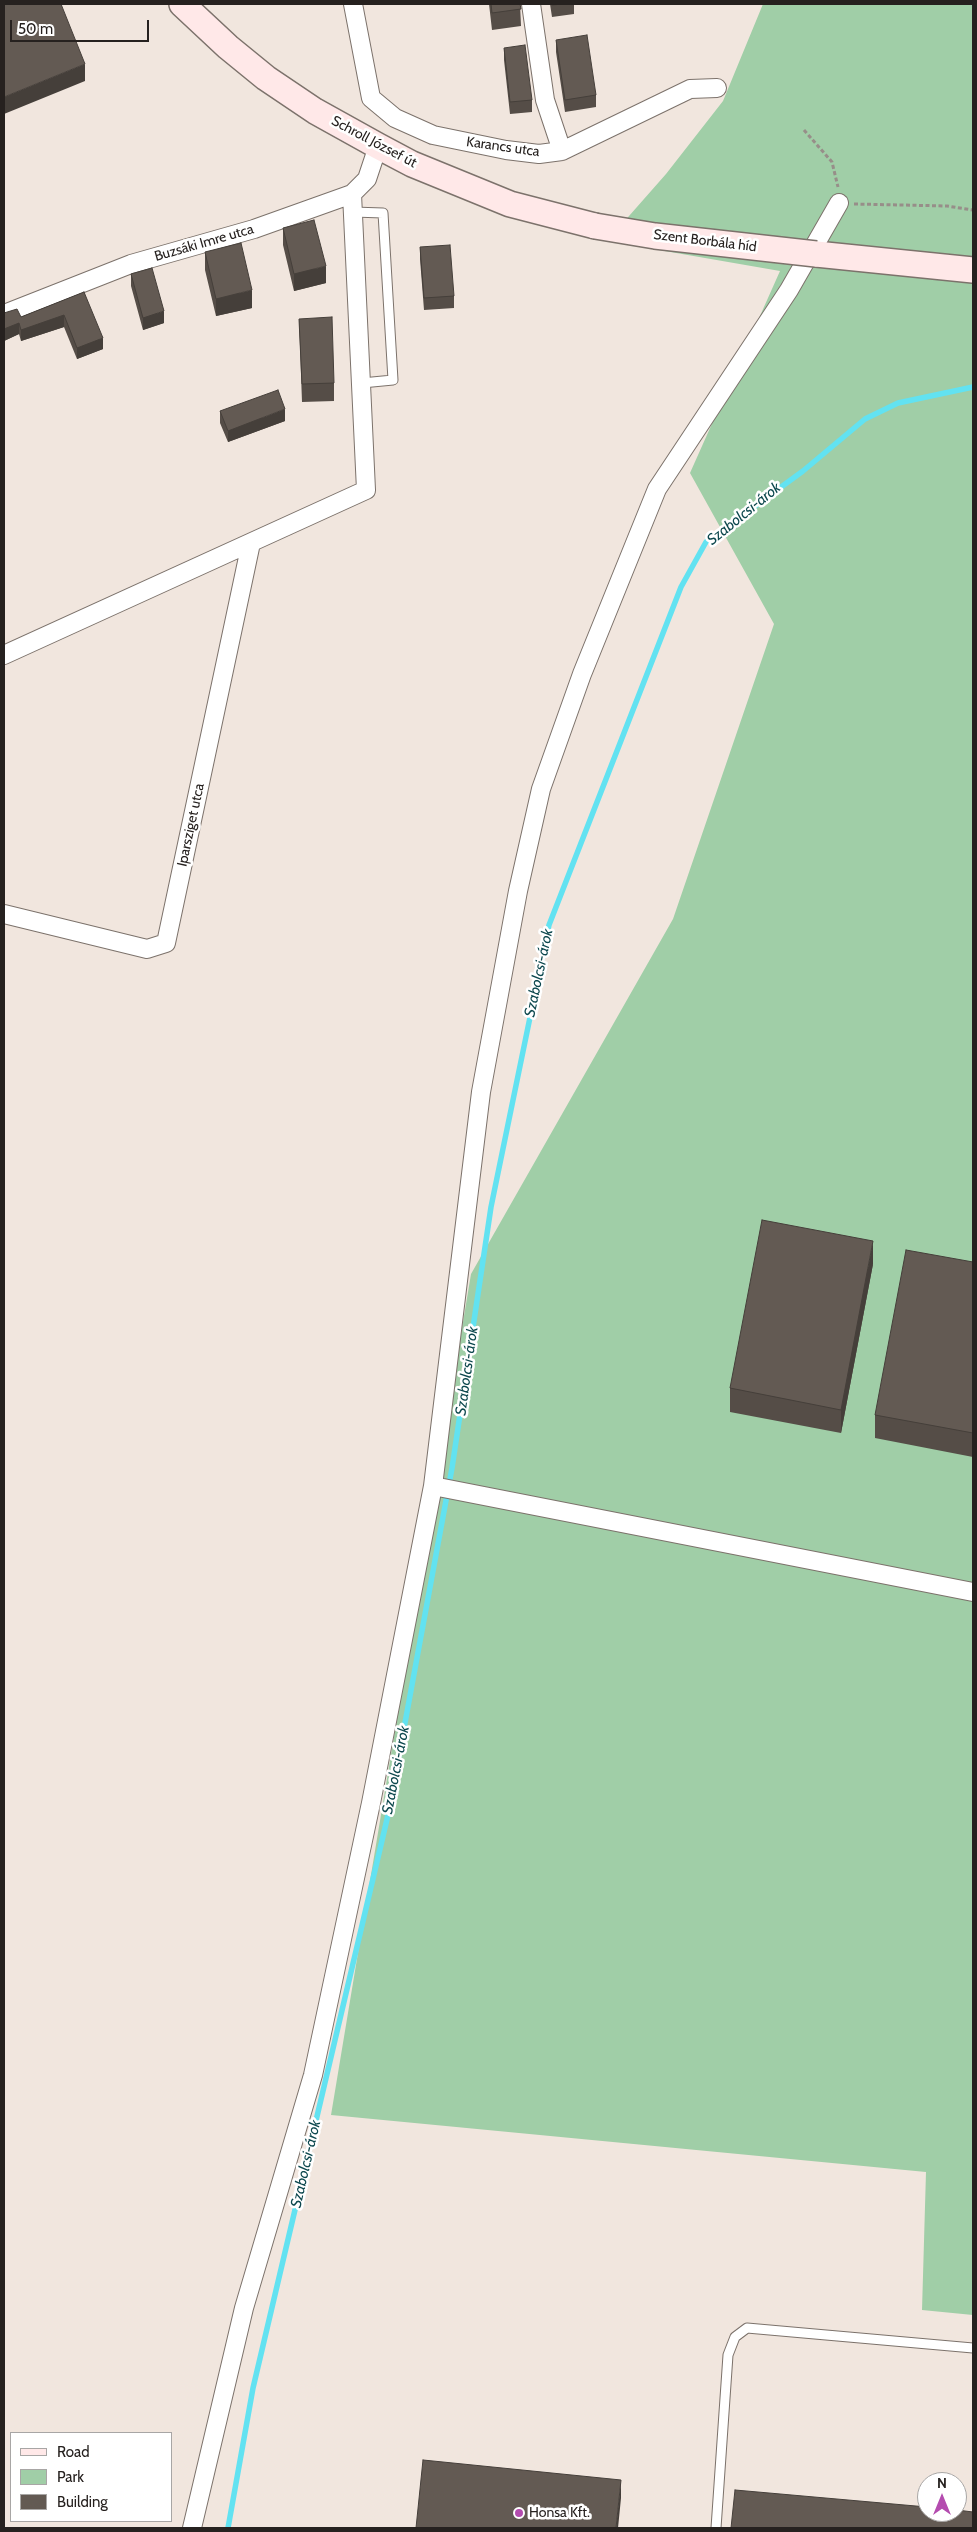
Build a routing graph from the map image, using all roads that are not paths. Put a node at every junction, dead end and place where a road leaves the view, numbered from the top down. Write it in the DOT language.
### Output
graph roads {
  1 [pos="182,4"];
  2 [pos="353,4"];
  3 [pos="531,4"];
  4 [pos="717,88"];
  5 [pos="378,146"];
  6 [pos="562,151"];
  7 [pos="352,203"];
  8 [pos="839,203"];
  9 [pos="595,226"];
  10 [pos="973,270"];
  11 [pos="4,314"];
  12 [pos="362,383"];
  13 [pos="251,544"];
  14 [pos="4,655"];
  15 [pos="4,914"];
  16 [pos="444,1488"];
  17 [pos="973,1592"];
  18 [pos="973,2348"];
  19 [pos="192,2528"];
  20 [pos="716,2528"];
  1 -- 5 [label="main road, Schroll József út"];
  2 -- 6 [label="street, Karancs utca"];
  3 -- 6 [label="street, Karancs utca"];
  4 -- 6 [label="street"];
  5 -- 7 [label="street, Buzsáki Imre utca"];
  5 -- 9 [label="main road, Schroll József út"];
  7 -- 11 [label="street, Buzsáki Imre utca"];
  7 -- 12 [label="street"];
  7 -- 12 [label="lane"];
  8 -- 16 [label="street"];
  9 -- 10 [label="main road, Szent Borbála híd, bridge"];
  12 -- 13 [label="street"];
  13 -- 14 [label="street"];
  13 -- 15 [label="street, Iparsziget utca"];
  16 -- 17 [label="street"];
  16 -- 19 [label="street"];
  18 -- 20 [label="lane"];
}
